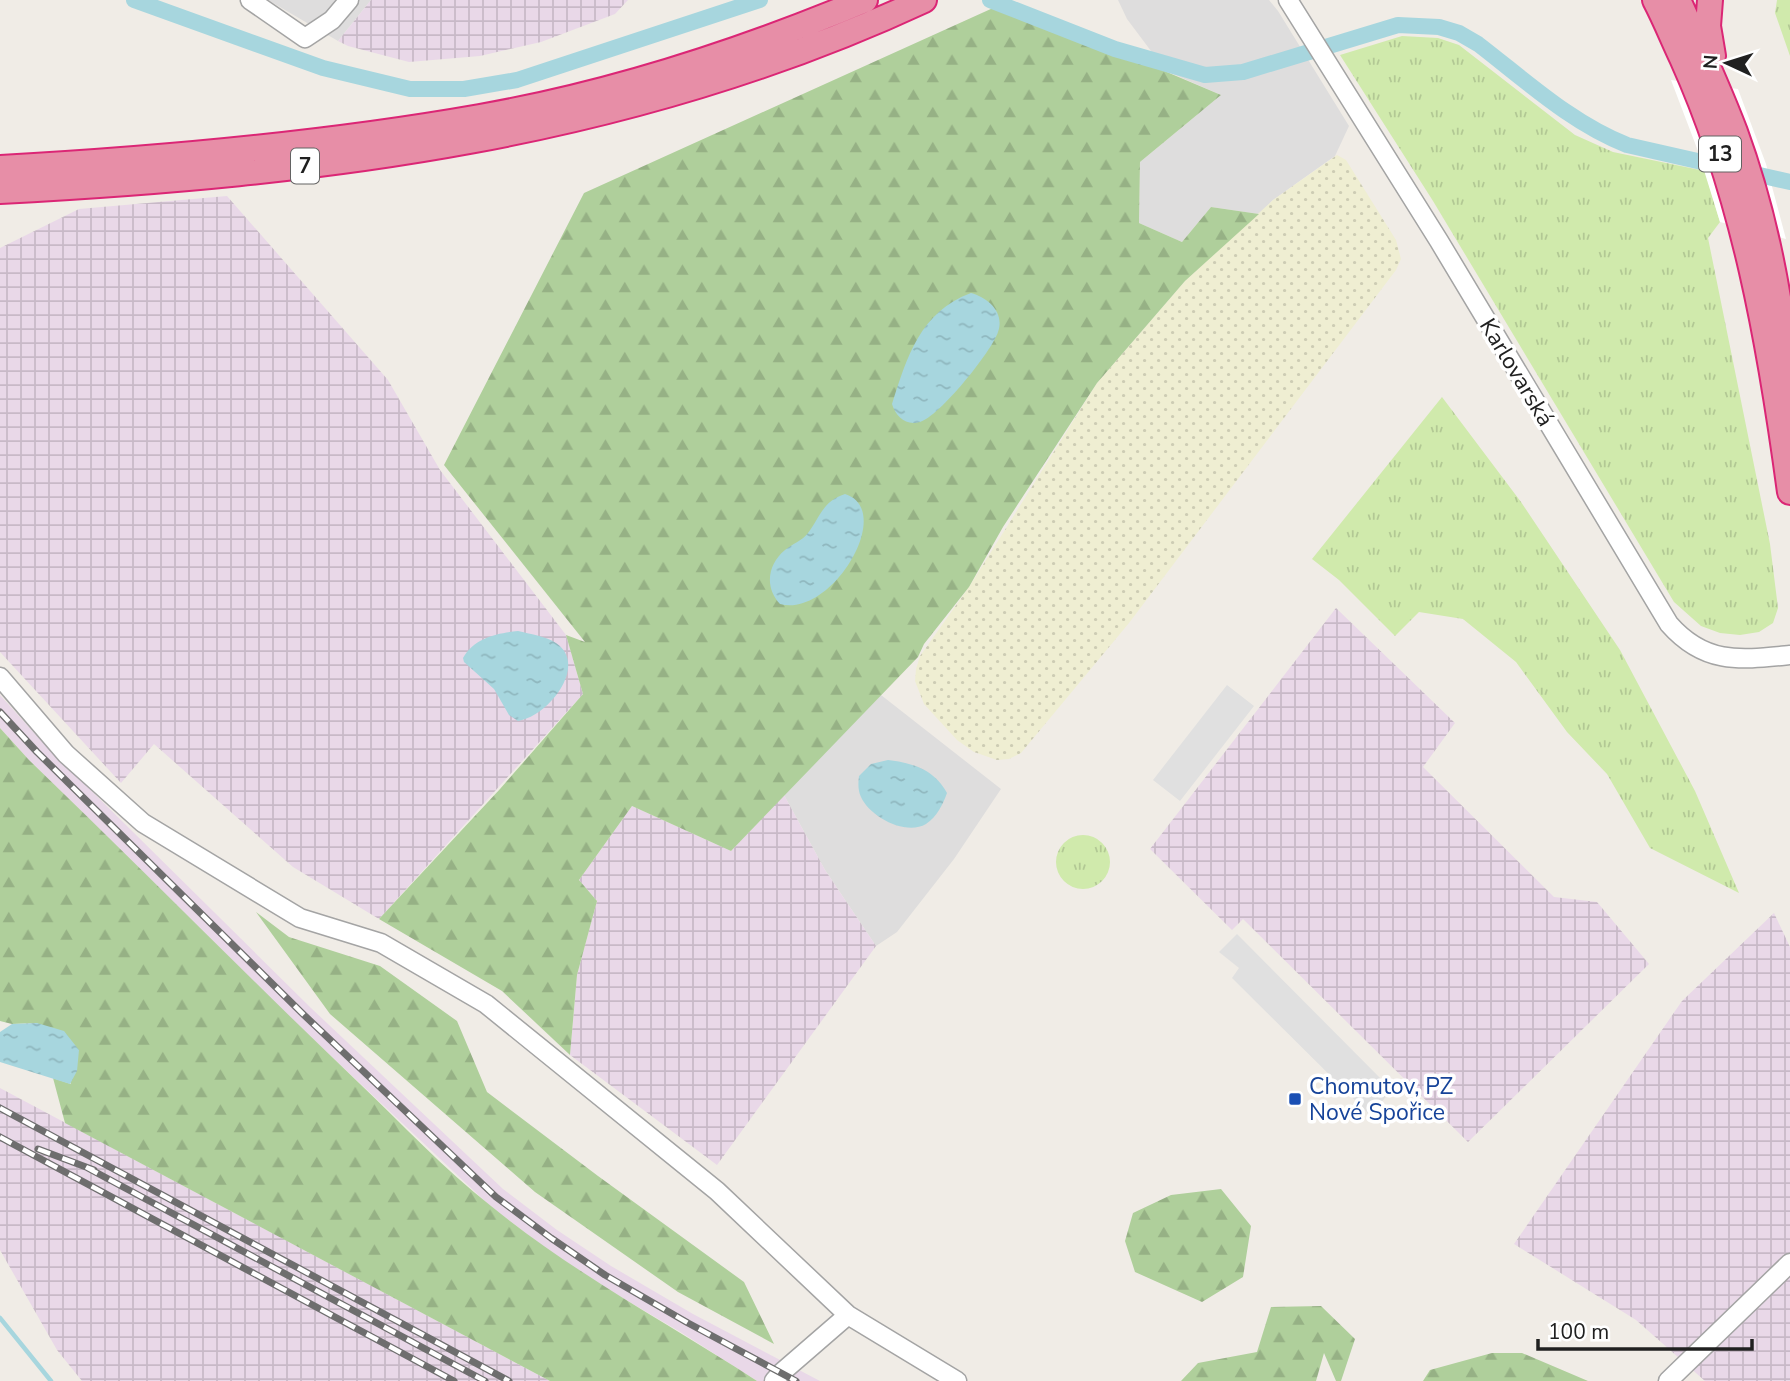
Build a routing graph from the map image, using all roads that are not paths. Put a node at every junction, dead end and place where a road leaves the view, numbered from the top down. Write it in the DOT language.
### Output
graph roads {
  1 [pos="250,0"];
  2 [pos="349,0"];
  3 [pos="865,0"];
  4 [pos="924,0"];
  5 [pos="1655,0"];
  6 [pos="1678,0"];
  7 [pos="1710,0"];
  8 [pos="1291,4"];
  9 [pos="1713,88"];
  10 [pos="604,101"];
  11 [pos="0,168"];
  12 [pos="0,191"];
  13 [pos="1753,230"];
  14 [pos="1790,397"];
  15 [pos="1790,492"];
  16 [pos="1790,656"];
  17 [pos="0,677"];
  18 [pos="1790,1263"];
  19 [pos="848,1315"];
  20 [pos="774,1381"];
  21 [pos="957,1381"];
  22 [pos="1668,1381"];
  1 -- 2 [label="street"];
  3 -- 10 [label="highway, 7"];
  4 -- 10 [label="highway, 7"];
  5 -- 9 [label="highway, 13"];
  6 -- 9 [label="highway, 13"];
  7 -- 9 [label="highway"];
  8 -- 16 [label="street, Karlovarská"];
  9 -- 13 [label="highway, 13"];
  10 -- 11 [label="highway, 7"];
  10 -- 12 [label="highway, 7"];
  13 -- 14 [label="highway, 13"];
  13 -- 15 [label="highway, 13"];
  17 -- 19 [label="street"];
  18 -- 22 [label="street"];
  19 -- 20 [label="street"];
  19 -- 21 [label="street"];
}
